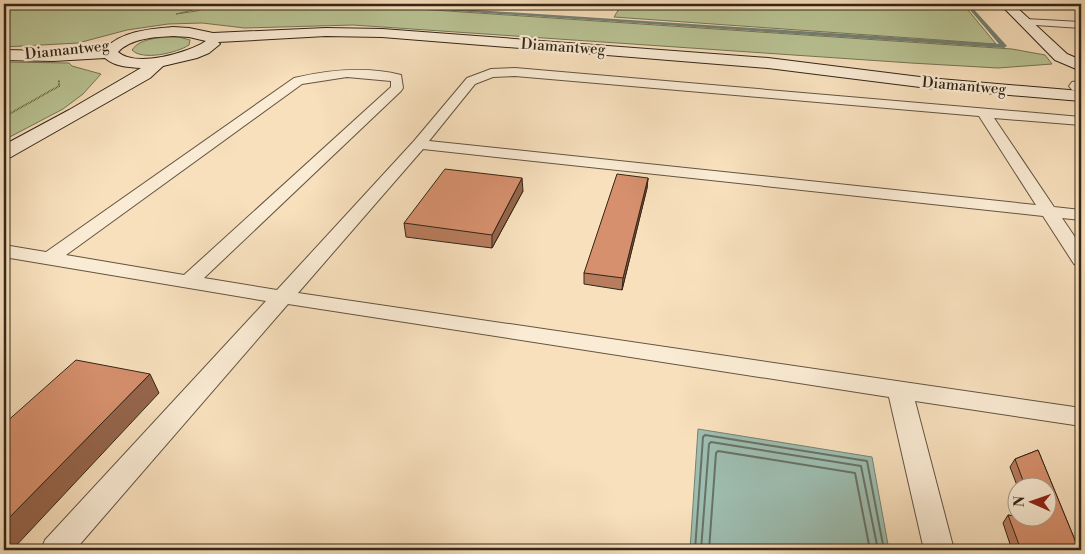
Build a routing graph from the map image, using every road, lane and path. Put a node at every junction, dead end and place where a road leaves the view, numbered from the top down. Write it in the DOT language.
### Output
graph roads {
  1 [pos="1006,4"];
  2 [pos="1025,22"];
  3 [pos="1081,25"];
  4 [pos="212,41"];
  5 [pos="113,49"];
  6 [pos="10,55"];
  7 [pos="1061,57"];
  8 [pos="133,62"];
  9 [pos="158,62"];
  10 [pos="1081,66"];
  11 [pos="59,78"];
  12 [pos="1080,89"];
  13 [pos="101,99"];
  14 [pos="983,112"];
  15 [pos="4,117"];
  16 [pos="1081,121"];
  17 [pos="419,144"];
  18 [pos="4,153"];
  19 [pos="1049,212"];
  20 [pos="1081,215"];
  21 [pos="4,251"];
  22 [pos="50,258"];
  23 [pos="1081,260"];
  24 [pos="189,281"];
  25 [pos="283,297"];
  26 [pos="900,390"];
  27 [pos="1081,417"];
  28 [pos="56,550"];
  29 [pos="939,550"];
  1 -- 2 [label="street"];
  2 -- 3 [label="lane"];
  2 -- 7 [label="street"];
  4 -- 5 [label="street"];
  4 -- 9 [label="street"];
  4 -- 12 [label="street, Diamantweg"];
  5 -- 6 [label="street, Diamantweg"];
  5 -- 8 [label="street"];
  7 -- 10 [label="street"];
  7 -- 12 [label="street"];
  8 -- 9 [label="street"];
  8 -- 13 [label="street"];
  9 -- 13 [label="street"];
  11 -- 15 [label="path"];
  13 -- 18 [label="street"];
  14 -- 16 [label="lane"];
  14 -- 17 [label="lane"];
  14 -- 19 [label="lane"];
  17 -- 19 [label="lane"];
  17 -- 25 [label="lane"];
  19 -- 20 [label="lane"];
  19 -- 23 [label="lane"];
  21 -- 22 [label="lane"];
  22 -- 24 [label="lane"];
  22 -- 24 [label="lane"];
  24 -- 25 [label="lane"];
  25 -- 26 [label="lane"];
  25 -- 28 [label="lane"];
  26 -- 27 [label="lane"];
  26 -- 29 [label="lane"];
}
